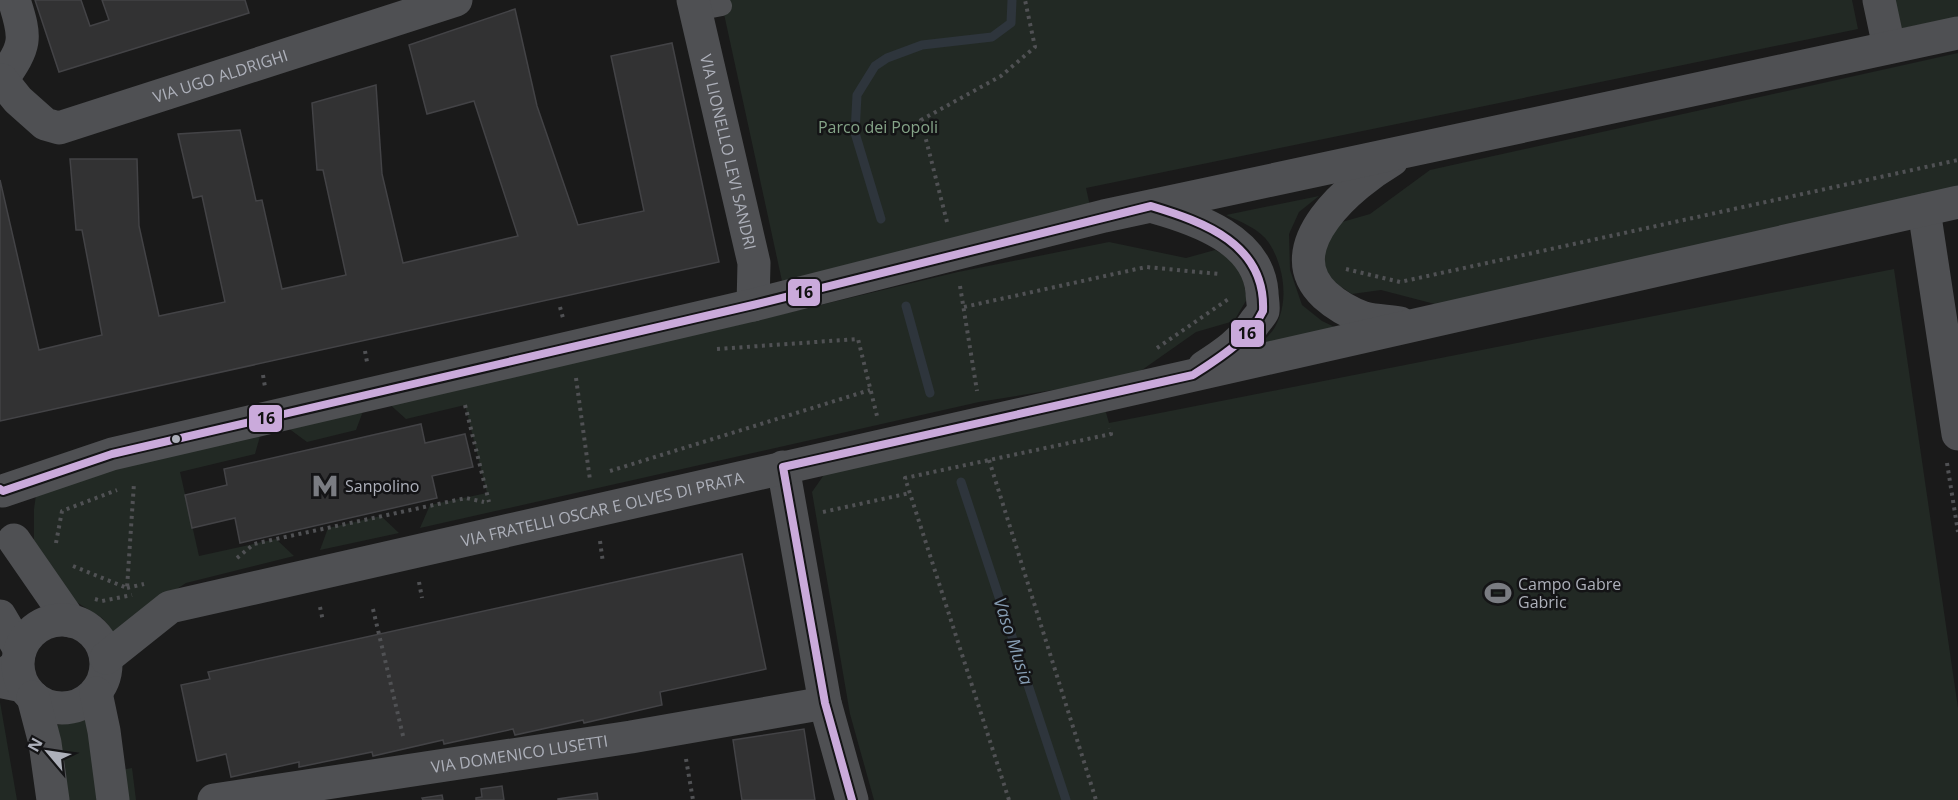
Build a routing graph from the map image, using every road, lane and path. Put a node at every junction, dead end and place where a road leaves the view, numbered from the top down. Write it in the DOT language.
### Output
graph roads {
  1 [pos="14,0"];
  2 [pos="456,0"];
  3 [pos="1025,0"];
  4 [pos="1879,0"];
  5 [pos="704,6"];
  6 [pos="1958,33"];
  7 [pos="1889,47"];
  8 [pos="1,81"];
  9 [pos="1406,151"];
  10 [pos="1958,160"];
  11 [pos="1958,202"];
  12 [pos="1151,206"];
  13 [pos="1924,210"];
  14 [pos="955,254"];
  15 [pos="1308,266"];
  16 [pos="1261,278"];
  17 [pos="753,305"];
  18 [pos="560,307"];
  19 [pos="964,307"];
  20 [pos="1414,325"];
  21 [pos="570,348"];
  22 [pos="716,349"];
  23 [pos="1192,375"];
  24 [pos="870,390"];
  25 [pos="465,405"];
  26 [pos="982,422"];
  27 [pos="1109,423"];
  28 [pos="879,424"];
  29 [pos="1952,443"];
  30 [pos="989,460"];
  31 [pos="783,467"];
  32 [pos="590,478"];
  33 [pos="579,480"];
  34 [pos="144,481"];
  35 [pos="134,483"];
  36 [pos="2,490"];
  37 [pos="910,493"];
  38 [pos="501,500"];
  39 [pos="489,503"];
  40 [pos="596,510"];
  41 [pos="816,513"];
  42 [pos="1958,532"];
  43 [pos="7,549"];
  44 [pos="603,563"];
  45 [pos="229,564"];
  46 [pos="50,573"];
  47 [pos="150,582"];
  48 [pos="127,588"];
  49 [pos="373,609"];
  50 [pos="0,616"];
  51 [pos="70,621"];
  52 [pos="13,658"];
  53 [pos="106,658"];
  54 [pos="21,693"];
  55 [pos="96,693"];
  56 [pos="825,702"];
  57 [pos="681,728"];
  58 [pos="411,769"];
  59 [pos="53,800"];
  60 [pos="113,800"];
  61 [pos="214,800"];
  62 [pos="693,800"];
  63 [pos="852,800"];
  64 [pos="1009,800"];
  65 [pos="1096,800"];
  1 -- 8 [label="street"];
  2 -- 8 [label="street, VIA UGO ALDRIGHI"];
  3 -- 14 [label="path"];
  4 -- 7 [label="street"];
  5 -- 17 [label="street, VIA LIONELLO LEVI SANDRI"];
  6 -- 7 [label="street"];
  7 -- 9 [label="street"];
  9 -- 12 [label="street"];
  9 -- 15 [label="street"];
  10 -- 15 [label="path"];
  11 -- 13 [label="street, VIA FRATELLI OSCAR E OLVES DI PRATA"];
  12 -- 14 [label="street"];
  12 -- 16 [label="street"];
  13 -- 20 [label="street, VIA FRATELLI OSCAR E OLVES DI PRATA"];
  13 -- 29 [label="street"];
  14 -- 17 [label="street"];
  14 -- 19 [label="path"];
  15 -- 20 [label="street"];
  16 -- 19 [label="path"];
  16 -- 23 [label="street"];
  17 -- 21 [label="street"];
  18 -- 21 [label="path"];
  19 -- 26 [label="path"];
  20 -- 23 [label="street, VIA FRATELLI OSCAR E OLVES DI PRATA"];
  21 -- 32 [label="path"];
  21 -- 36 [label="street"];
  22 -- 24 [label="path"];
  23 -- 26 [label="street, VIA FRATELLI OSCAR E OLVES DI PRATA"];
  24 -- 28 [label="path"];
  24 -- 32 [label="path"];
  25 -- 39 [label="path"];
  26 -- 30 [label="path"];
  26 -- 31 [label="street, VIA FRATELLI OSCAR E OLVES DI PRATA"];
  27 -- 30 [label="path"];
  29 -- 42 [label="path"];
  30 -- 37 [label="path"];
  30 -- 65 [label="path"];
  31 -- 40 [label="street, VIA FRATELLI OSCAR E OLVES DI PRATA"];
  31 -- 56 [label="street"];
  32 -- 33 [label="path"];
  32 -- 40 [label="path"];
  34 -- 35 [label="path"];
  35 -- 46 [label="path"];
  35 -- 48 [label="path"];
  36 -- 43 [label="street"];
  37 -- 41 [label="path"];
  37 -- 64 [label="path"];
  38 -- 39 [label="path"];
  39 -- 45 [label="path"];
  40 -- 44 [label="path"];
  40 -- 53 [label="street, VIA FRATELLI OSCAR E OLVES DI PRATA"];
  43 -- 46 [label="street"];
  46 -- 48 [label="path"];
  46 -- 51 [label="street"];
  47 -- 48 [label="path"];
  49 -- 58 [label="path"];
  50 -- 52 [label="street"];
  51 -- 52 [label="street"];
  51 -- 53 [label="street"];
  52 -- 54 [label="street"];
  53 -- 55 [label="street"];
  54 -- 55 [label="street"];
  54 -- 59 [label="street"];
  55 -- 60 [label="street"];
  56 -- 57 [label="street, VIA DOMENICO LUSETTI"];
  56 -- 63 [label="street"];
  57 -- 58 [label="street, VIA DOMENICO LUSETTI"];
  57 -- 62 [label="path"];
  58 -- 61 [label="street, VIA DOMENICO LUSETTI"];
}
